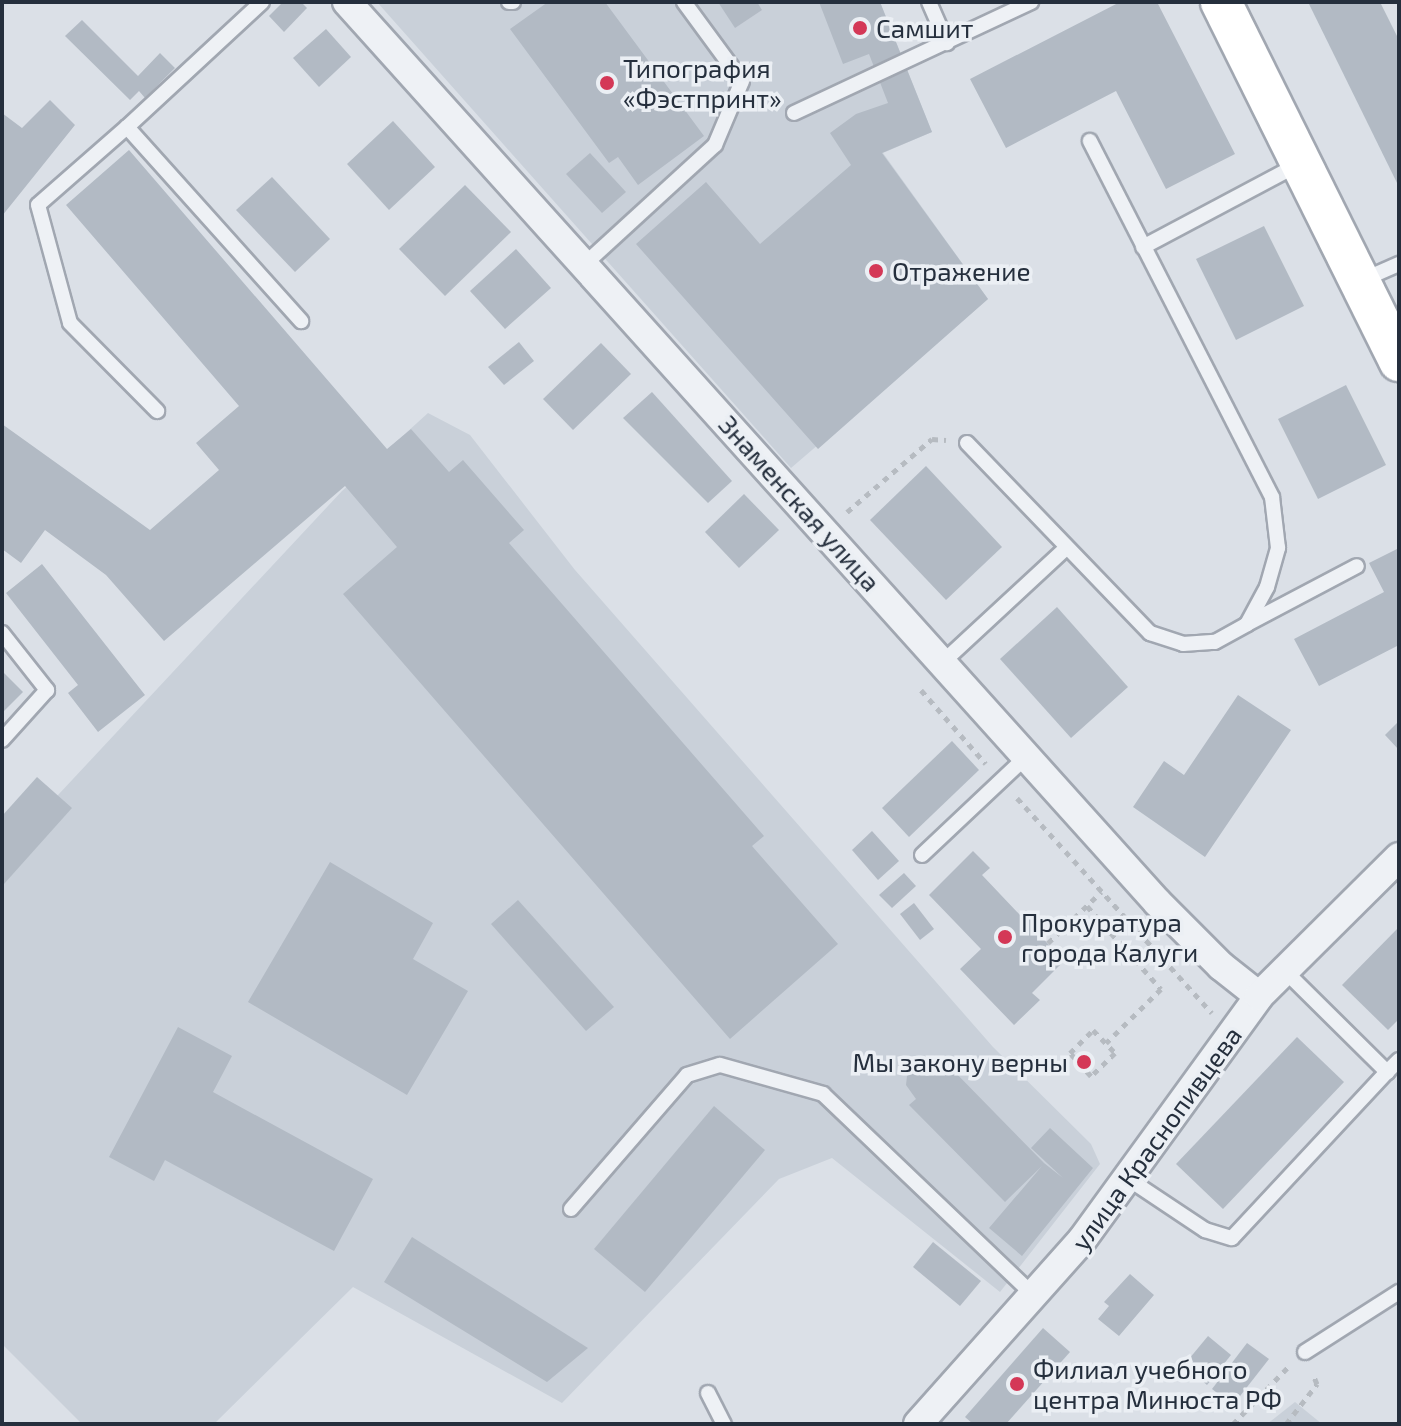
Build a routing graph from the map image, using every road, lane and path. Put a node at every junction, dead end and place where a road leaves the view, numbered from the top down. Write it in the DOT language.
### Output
graph roads {
  1 [pos="262,2"];
  2 [pos="347,2"];
  3 [pos="684,2"];
  4 [pos="929,2"];
  5 [pos="1031,2"];
  6 [pos="1221,2"];
  7 [pos="947,43"];
  8 [pos="794,113"];
  9 [pos="127,127"];
  10 [pos="1090,141"];
  11 [pos="1301,162"];
  12 [pos="1143,247"];
  13 [pos="586,263"];
  14 [pos="1399,264"];
  15 [pos="1360,282"];
  16 [pos="301,321"];
  17 [pos="1399,361"];
  18 [pos="157,411"];
  19 [pos="967,443"];
  20 [pos="825,531"];
  21 [pos="1064,550"];
  22 [pos="1357,566"];
  23 [pos="1247,624"];
  24 [pos="2,633"];
  25 [pos="943,662"];
  26 [pos="2,740"];
  27 [pos="1026,757"];
  28 [pos="922,855"];
  29 [pos="1399,857"];
  30 [pos="1101,892"];
  31 [pos="1087,906"];
  32 [pos="1048,943"];
  33 [pos="1285,971"];
  34 [pos="1259,996"];
  35 [pos="1106,1043"];
  36 [pos="1399,1060"];
  37 [pos="1387,1072"];
  38 [pos="1127,1178"];
  39 [pos="571,1209"];
  40 [pos="1399,1292"];
  41 [pos="1033,1295"];
  42 [pos="1305,1352"];
  43 [pos="1317,1384"];
  44 [pos="708,1393"];
  45 [pos="724,1424"];
  46 [pos="918,1424"];
  47 [pos="1233,1424"];
  48 [pos="1286,1424"];
  1 -- 9 [label="lane"];
  2 -- 13 [label="street, Знаменская улица"];
  3 -- 13 [label="lane"];
  4 -- 7 [label="lane"];
  5 -- 7 [label="lane"];
  6 -- 11 [label="main road"];
  7 -- 8 [label="lane"];
  9 -- 16 [label="lane"];
  9 -- 18 [label="lane"];
  10 -- 12 [label="lane"];
  11 -- 12 [label="lane"];
  11 -- 15 [label="main road"];
  12 -- 23 [label="lane"];
  13 -- 20 [label="street, Знаменская улица"];
  14 -- 15 [label="lane"];
  15 -- 17 [label="main road"];
  19 -- 20 [label="path"];
  19 -- 21 [label="lane"];
  20 -- 25 [label="street, Знаменская улица"];
  21 -- 23 [label="lane"];
  21 -- 25 [label="lane"];
  22 -- 23 [label="lane"];
  24 -- 26 [label="lane"];
  25 -- 27 [label="street, Знаменская улица"];
  27 -- 28 [label="lane"];
  27 -- 34 [label="street, Знаменская улица"];
  29 -- 33 [label="street, улица Краснопивцева"];
  30 -- 31 [label="path"];
  31 -- 32 [label="path"];
  31 -- 35 [label="path"];
  33 -- 34 [label="street, улица Краснопивцева"];
  33 -- 37 [label="lane"];
  34 -- 38 [label="street, улица Краснопивцева"];
  35 -- 35 [label="path"];
  36 -- 37 [label="lane"];
  37 -- 38 [label="lane"];
  38 -- 41 [label="street, улица Краснопивцева"];
  39 -- 41 [label="lane"];
  40 -- 42 [label="lane"];
  41 -- 46 [label="street, улица Краснопивцева"];
  42 -- 47 [label="path"];
  43 -- 48 [label="path"];
  44 -- 45 [label="lane"];
}
